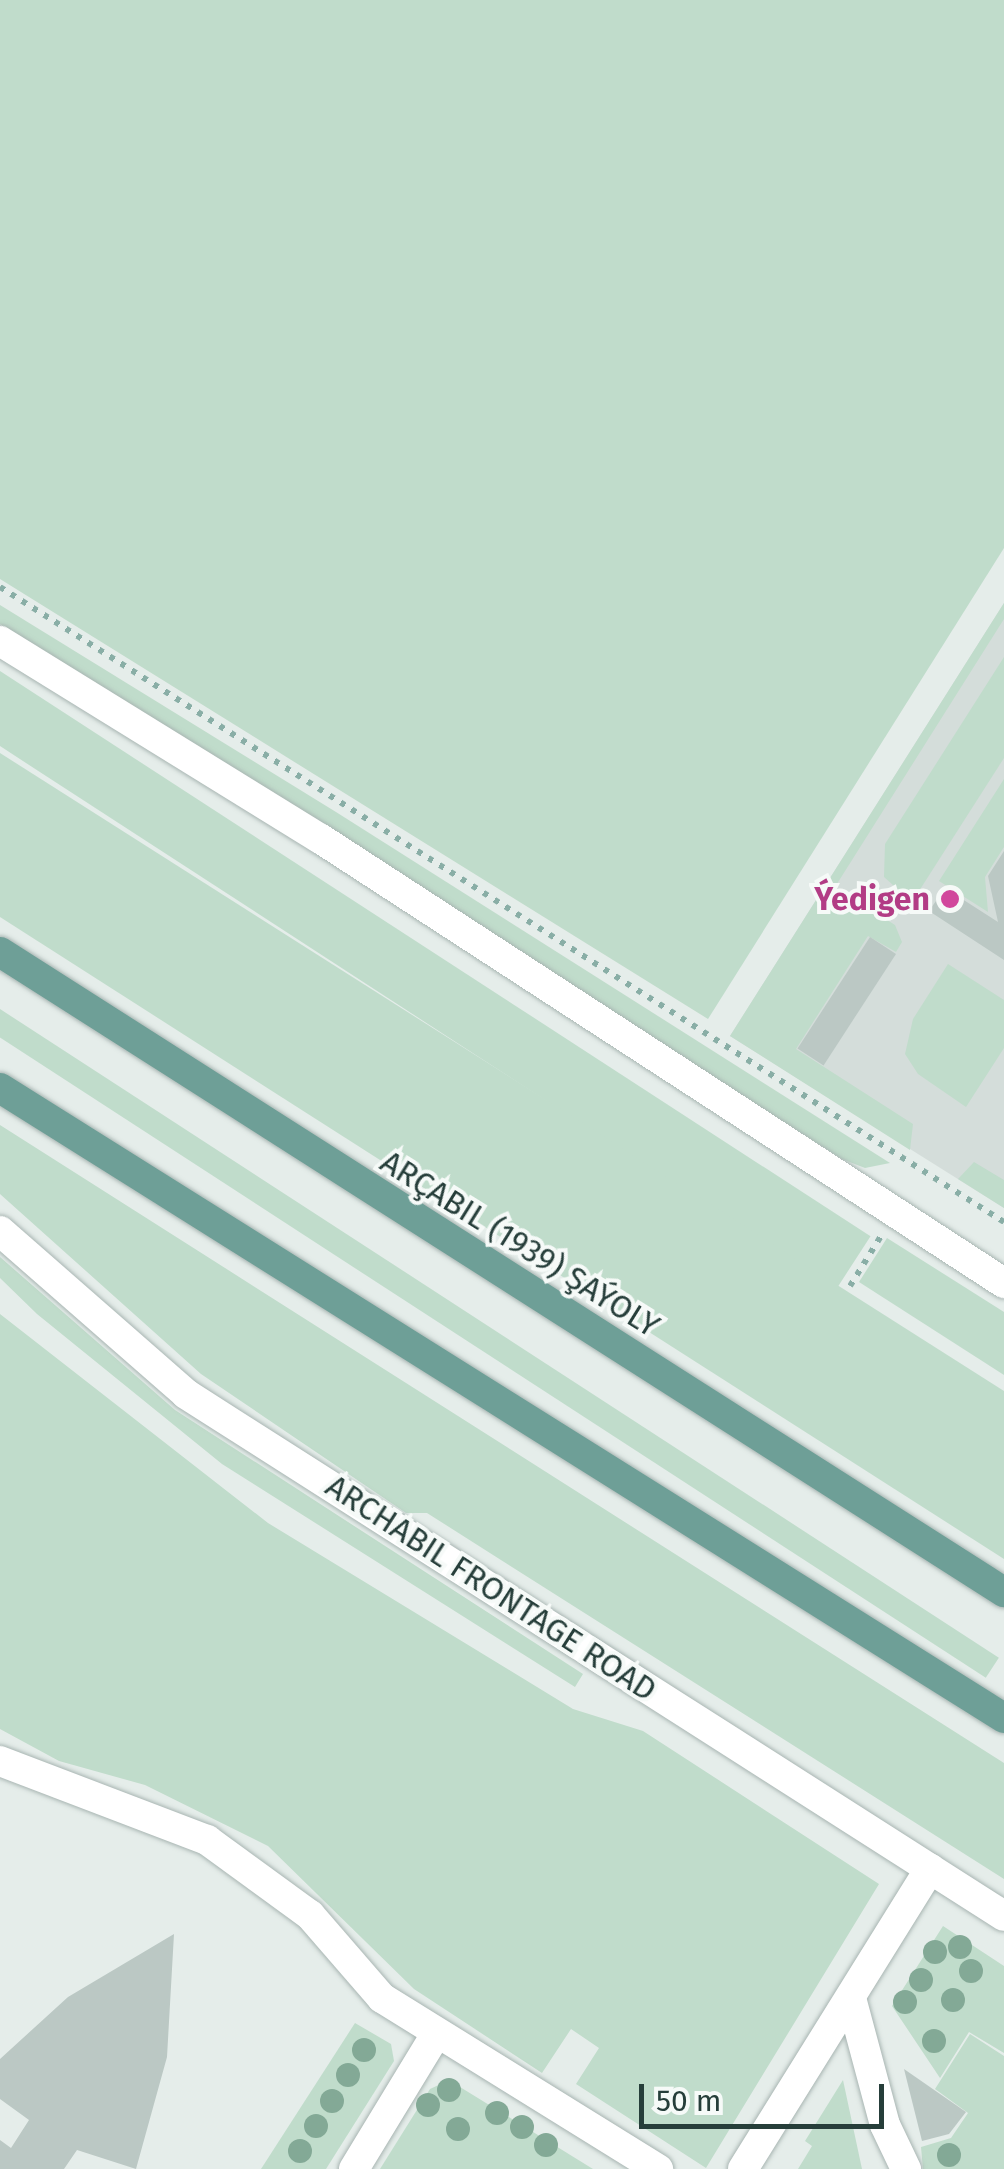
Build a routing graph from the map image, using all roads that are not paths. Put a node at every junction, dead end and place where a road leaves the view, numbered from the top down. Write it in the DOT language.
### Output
graph roads {
  1 [pos="0,642"];
  2 [pos="0,952"];
  3 [pos="0,1088"];
  4 [pos="0,1230"];
  5 [pos="1004,1284"];
  6 [pos="1004,1592"];
  7 [pos="1004,1718"];
  8 [pos="0,1761"];
  9 [pos="930,1868"];
  10 [pos="1004,1916"];
  11 [pos="851,1998"];
  12 [pos="436,2034"];
  13 [pos="885,2125"];
  14 [pos="354,2169"];
  15 [pos="658,2169"];
  16 [pos="743,2169"];
  17 [pos="885,2169"];
  18 [pos="906,2169"];
  1 -- 5 [label="street"];
  2 -- 6 [label="main road, ARÇABIL (1939) ŞAÝOLY"];
  3 -- 7 [label="main road"];
  4 -- 9 [label="street, ARCHABIL FRONTAGE ROAD"];
  8 -- 12 [label="street"];
  9 -- 10 [label="street, ARCHABIL FRONTAGE ROAD"];
  9 -- 11 [label="street"];
  11 -- 13 [label="street"];
  11 -- 16 [label="street"];
  12 -- 14 [label="street"];
  12 -- 15 [label="street"];
  13 -- 17 [label="street"];
  13 -- 18 [label="street"];
}
